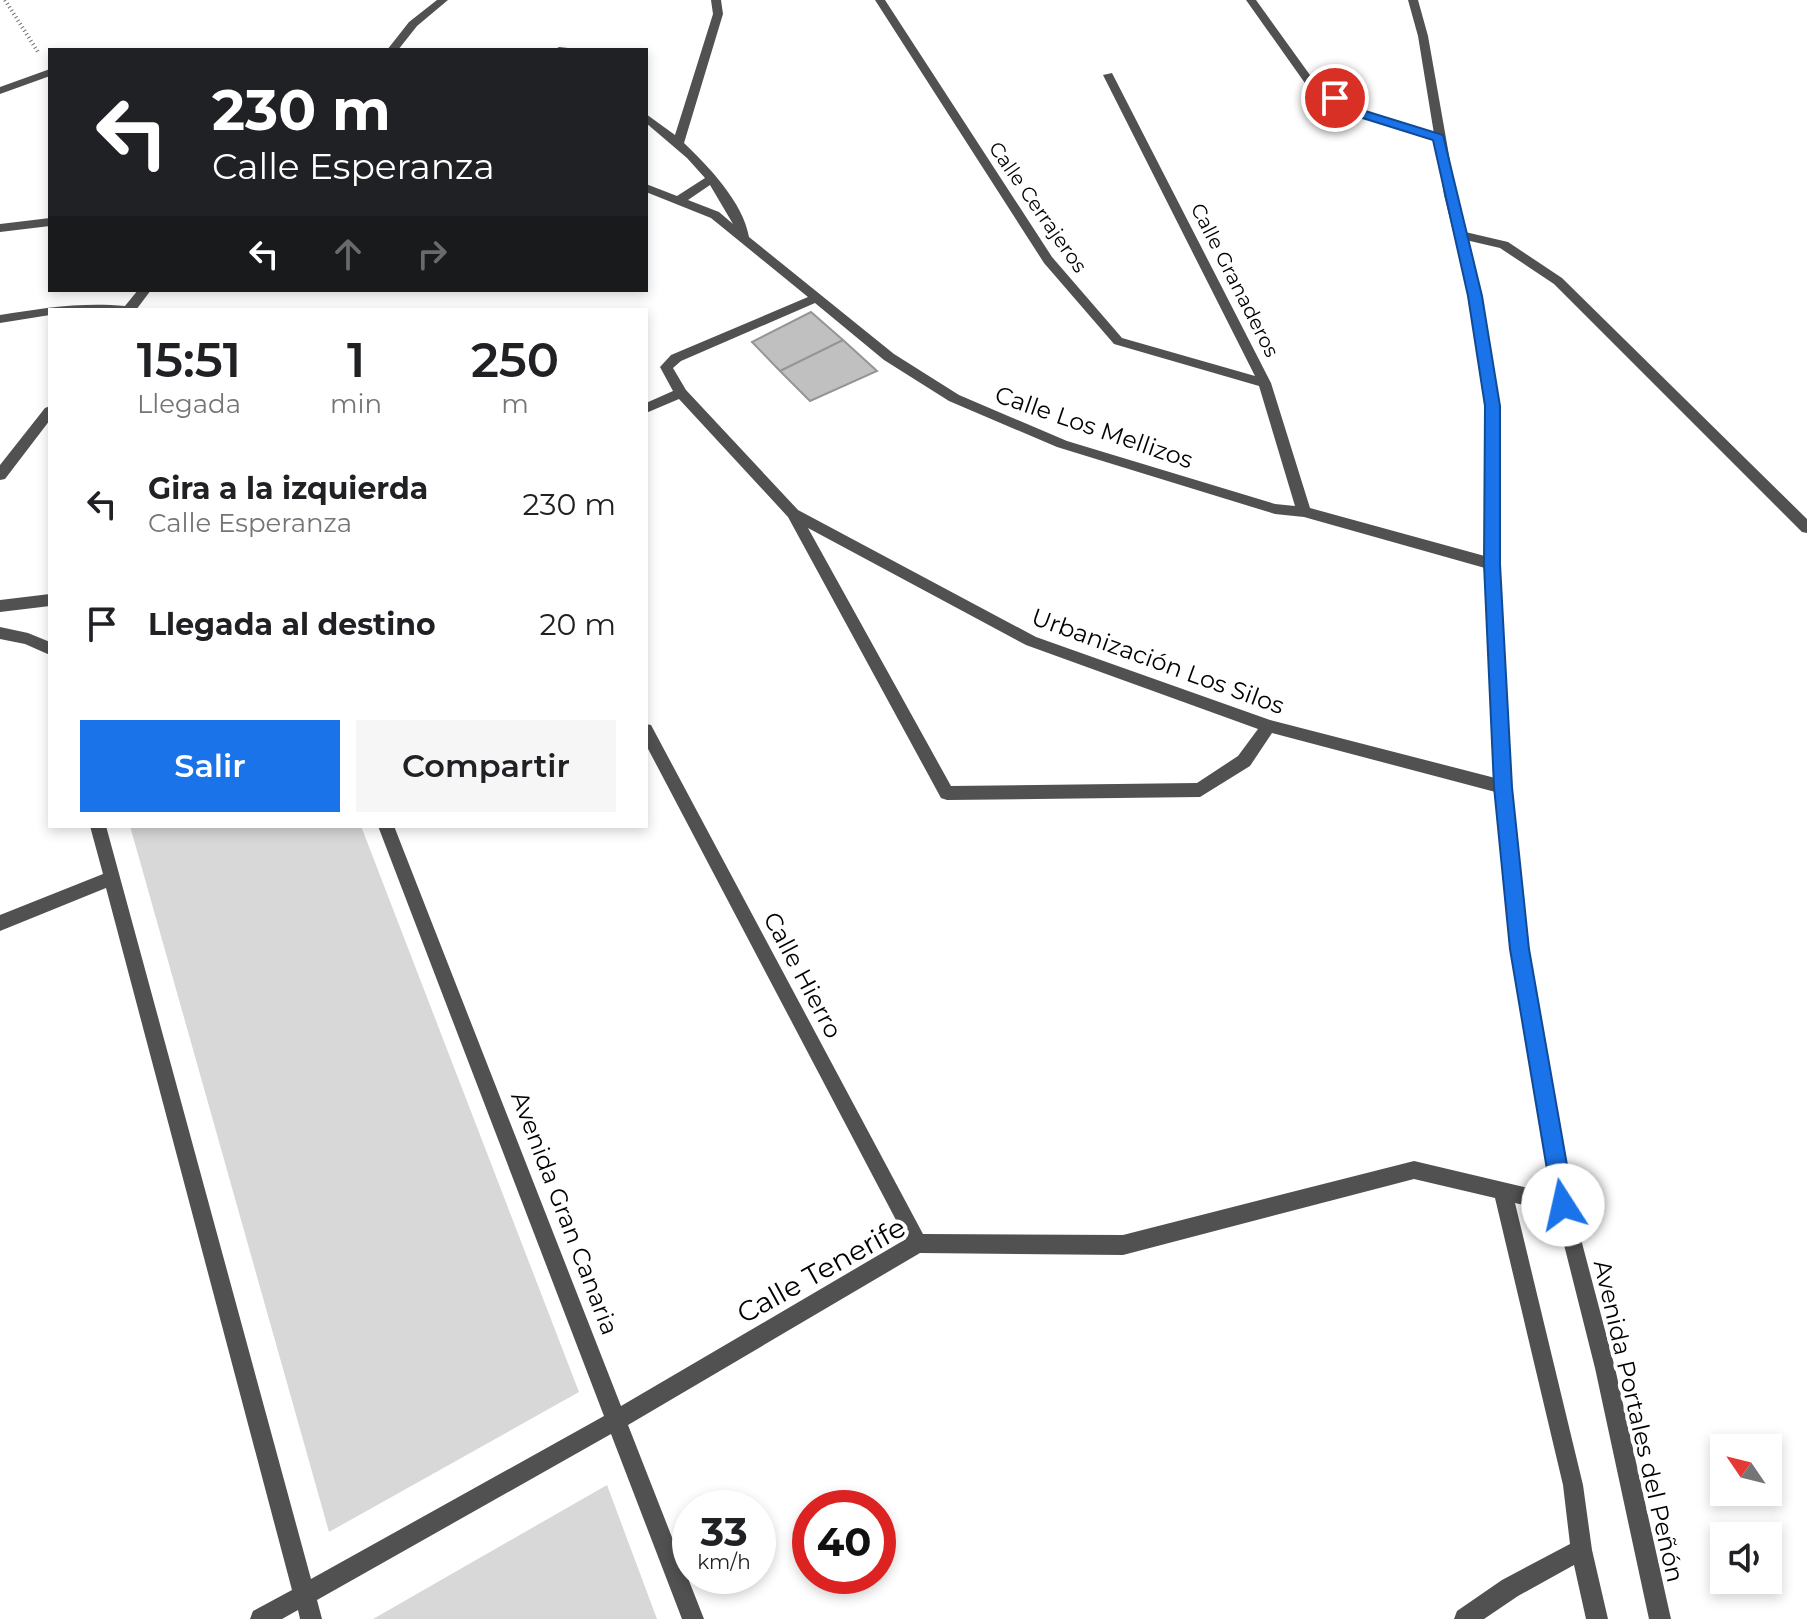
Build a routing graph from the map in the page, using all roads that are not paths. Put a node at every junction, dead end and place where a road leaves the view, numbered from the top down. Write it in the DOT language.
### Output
graph roads {
  1 [pos="443,0"];
  2 [pos="716,0"];
  3 [pos="880,0"];
  4 [pos="1251,0"];
  5 [pos="1413,0"];
  6 [pos="394,48"];
  7 [pos="48,73"];
  8 [pos="1108,75"];
  9 [pos="0,91"];
  10 [pos="648,119"];
  11 [pos="1438,138"];
  12 [pos="678,143"];
  13 [pos="713,178"];
  14 [pos="648,189"];
  15 [pos="681,199"];
  16 [pos="48,222"];
  17 [pos="0,228"];
  18 [pos="1461,235"];
  19 [pos="745,237"];
  20 [pos="143,292"];
  21 [pos="817,298"];
  22 [pos="78,308"];
  23 [pos="102,308"];
  24 [pos="129,308"];
  25 [pos="48,311"];
  26 [pos="0,319"];
  27 [pos="1265,383"];
  28 [pos="681,393"];
  29 [pos="648,407"];
  30 [pos="48,414"];
  31 [pos="0,475"];
  32 [pos="1304,512"];
  33 [pos="793,514"];
  34 [pos="1807,528"];
  35 [pos="1492,564"];
  36 [pos="48,600"];
  37 [pos="0,606"];
  38 [pos="0,633"];
  39 [pos="48,648"];
  40 [pos="1269,726"];
  41 [pos="648,734"];
  42 [pos="1503,787"];
  43 [pos="98,828"];
  44 [pos="387,828"];
  45 [pos="111,878"];
  46 [pos="0,923"];
  47 [pos="1503,1191"];
  48 [pos="1563,1205"];
  49 [pos="918,1243"];
  50 [pos="618,1419"];
  51 [pos="1581,1550"];
  52 [pos="305,1595"];
  53 [pos="261,1619"];
  54 [pos="311,1619"];
  55 [pos="693,1619"];
  56 [pos="1465,1619"];
  57 [pos="1597,1619"];
  58 [pos="1660,1619"];
  1 -- 6 [label="street"];
  2 -- 12 [label="street"];
  3 -- 27 [label="street, Calle Cerrajeros"];
  4 -- 11 [label="street"];
  5 -- 11 [label="street, Avenida Portales del Peñón"];
  7 -- 9 [label="street"];
  8 -- 27 [label="street, Calle Granaderos"];
  10 -- 12 [label="street"];
  11 -- 18 [label="street, Avenida Portales del Peñón"];
  12 -- 13 [label="street"];
  13 -- 15 [label="street"];
  13 -- 19 [label="street"];
  14 -- 15 [label="street, Calle Los Mellizos"];
  15 -- 19 [label="street, Calle Los Mellizos"];
  16 -- 17 [label="street"];
  18 -- 34 [label="street"];
  18 -- 35 [label="street, Avenida Portales del Peñón"];
  19 -- 21 [label="street, Calle Los Mellizos"];
  20 -- 24 [label="street"];
  21 -- 28 [label="street"];
  21 -- 32 [label="street, Calle Los Mellizos"];
  22 -- 23 [label="street"];
  25 -- 26 [label="street"];
  27 -- 32 [label="street, Calle Granaderos"];
  28 -- 29 [label="street"];
  28 -- 33 [label="street, Urbanización Los Silos"];
  30 -- 31 [label="street"];
  32 -- 35 [label="street, Calle Los Mellizos"];
  33 -- 40 [label="street, Urbanización Los Silos"];
  33 -- 40 [label="street"];
  35 -- 42 [label="street, Avenida Portales del Peñón"];
  36 -- 37 [label="street"];
  38 -- 39 [label="street"];
  40 -- 42 [label="street, Urbanización Los Silos"];
  41 -- 49 [label="street, Calle Hierro"];
  42 -- 48 [label="street, Avenida Portales del Peñón"];
  43 -- 45 [label="street"];
  44 -- 50 [label="street, Avenida Gran Canaria"];
  45 -- 46 [label="street"];
  45 -- 52 [label="street"];
  47 -- 48 [label="street, Calle Tenerife"];
  47 -- 49 [label="street, Calle Tenerife"];
  47 -- 51 [label="street"];
  48 -- 58 [label="street, Avenida Portales del Peñón"];
  49 -- 50 [label="street, Calle Tenerife"];
  50 -- 52 [label="street, Calle Tenerife"];
  50 -- 55 [label="street, Avenida Gran Canaria"];
  51 -- 56 [label="street"];
  51 -- 57 [label="street"];
  52 -- 53 [label="street, Calle Tenerife"];
  52 -- 54 [label="street"];
}
